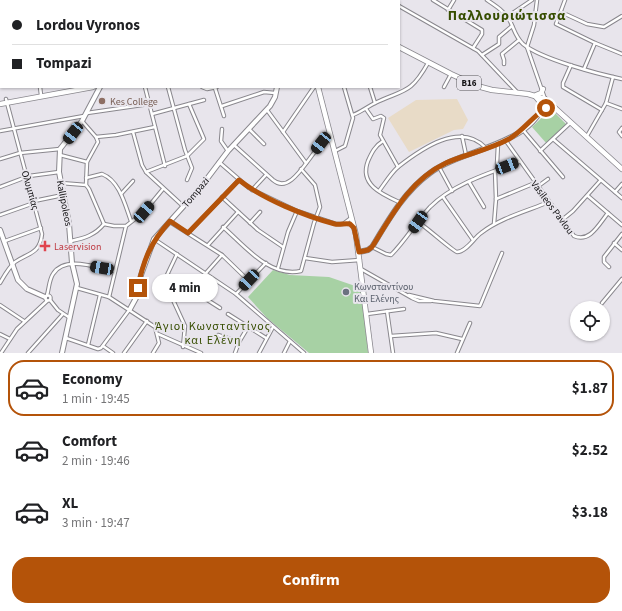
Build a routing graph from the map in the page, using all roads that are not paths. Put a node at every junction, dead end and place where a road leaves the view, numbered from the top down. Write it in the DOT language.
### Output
graph roads {
  1 [pos="433,0"];
  2 [pos="454,0"];
  3 [pos="487,0"];
  4 [pos="532,0"];
  5 [pos="537,0"];
  6 [pos="565,0"];
  7 [pos="400,7"];
  8 [pos="448,10"];
  9 [pos="561,12"];
  10 [pos="622,16"];
  11 [pos="507,17"];
  12 [pos="512,26"];
  13 [pos="519,40"];
  14 [pos="595,43"];
  15 [pos="527,47"];
  16 [pos="400,48"];
  17 [pos="473,48"];
  18 [pos="540,53"];
  19 [pos="622,54"];
  20 [pos="482,55"];
  21 [pos="530,55"];
  22 [pos="428,63"];
  23 [pos="504,64"];
  24 [pos="571,65"];
  25 [pos="584,69"];
  26 [pos="451,74"];
  27 [pos="613,77"];
  28 [pos="622,79"];
  29 [pos="444,87"];
  30 [pos="76,88"];
  31 [pos="83,88"];
  32 [pos="99,88"];
  33 [pos="145,88"];
  34 [pos="168,88"];
  35 [pos="216,88"];
  36 [pos="277,88"];
  37 [pos="313,88"];
  38 [pos="318,88"];
  39 [pos="344,88"];
  40 [pos="370,88"];
  41 [pos="543,89"];
  42 [pos="41,92"];
  43 [pos="517,92"];
  44 [pos="276,93"];
  45 [pos="534,95"];
  46 [pos="545,99"];
  47 [pos="0,100"];
  48 [pos="204,100"];
  49 [pos="7,101"];
  50 [pos="375,103"];
  51 [pos="606,103"];
  52 [pos="0,104"];
  53 [pos="149,104"];
  54 [pos="188,104"];
  55 [pos="222,106"];
  56 [pos="555,107"];
  57 [pos="173,109"];
  58 [pos="366,109"];
  59 [pos="622,109"];
  60 [pos="267,110"];
  61 [pos="602,110"];
  62 [pos="540,112"];
  63 [pos="86,114"];
  64 [pos="152,114"];
  65 [pos="353,115"];
  66 [pos="224,116"];
  67 [pos="82,121"];
  68 [pos="571,122"];
  69 [pos="155,127"];
  70 [pos="13,128"];
  71 [pos="622,128"];
  72 [pos="222,129"];
  73 [pos="249,129"];
  74 [pos="522,130"];
  75 [pos="0,131"];
  76 [pos="133,132"];
  77 [pos="283,132"];
  78 [pos="462,136"];
  79 [pos="622,136"];
  80 [pos="96,137"];
  81 [pos="331,137"];
  82 [pos="587,138"];
  83 [pos="553,139"];
  84 [pos="383,141"];
  85 [pos="506,141"];
  86 [pos="264,144"];
  87 [pos="498,144"];
  88 [pos="234,145"];
  89 [pos="486,148"];
  90 [pos="60,149"];
  91 [pos="228,150"];
  92 [pos="335,151"];
  93 [pos="540,151"];
  94 [pos="20,153"];
  95 [pos="59,155"];
  96 [pos="466,155"];
  97 [pos="187,156"];
  98 [pos="0,159"];
  99 [pos="219,161"];
  100 [pos="87,162"];
  101 [pos="519,162"];
  102 [pos="306,163"];
  103 [pos="497,164"];
  104 [pos="165,166"];
  105 [pos="398,167"];
  106 [pos="438,167"];
  107 [pos="301,169"];
  108 [pos="622,169"];
  109 [pos="495,171"];
  110 [pos="59,172"];
  111 [pos="146,172"];
  112 [pos="266,175"];
  113 [pos="563,177"];
  114 [pos="27,178"];
  115 [pos="86,178"];
  116 [pos="548,179"];
  117 [pos="187,180"];
  118 [pos="239,180"];
  119 [pos="133,181"];
  120 [pos="600,181"];
  121 [pos="469,182"];
  122 [pos="61,183"];
  123 [pos="535,183"];
  124 [pos="622,184"];
  125 [pos="86,185"];
  126 [pos="0,187"];
  127 [pos="537,187"];
  128 [pos="163,189"];
  129 [pos="252,190"];
  130 [pos="379,191"];
  131 [pos="452,191"];
  132 [pos="615,192"];
  133 [pos="121,194"];
  134 [pos="63,196"];
  135 [pos="588,196"];
  136 [pos="222,197"];
  137 [pos="443,197"];
  138 [pos="622,198"];
  139 [pos="496,199"];
  140 [pos="34,202"];
  141 [pos="400,202"];
  142 [pos="549,202"];
  143 [pos="184,206"];
  144 [pos="484,207"];
  145 [pos="297,211"];
  146 [pos="238,212"];
  147 [pos="260,212"];
  148 [pos="608,213"];
  149 [pos="0,215"];
  150 [pos="351,215"];
  151 [pos="317,217"];
  152 [pos="562,220"];
  153 [pos="131,221"];
  154 [pos="170,221"];
  155 [pos="353,222"];
  156 [pos="418,222"];
  157 [pos="250,223"];
  158 [pos="347,223"];
  159 [pos="104,224"];
  160 [pos="343,224"];
  161 [pos="494,224"];
  162 [pos="622,225"];
  163 [pos="126,226"];
  164 [pos="223,227"];
  165 [pos="41,228"];
  166 [pos="354,228"];
  167 [pos="0,230"];
  168 [pos="188,233"];
  169 [pos="622,234"];
  170 [pos="154,239"];
  171 [pos="473,240"];
  172 [pos="71,241"];
  173 [pos="4,242"];
  174 [pos="614,243"];
  175 [pos="208,245"];
  176 [pos="283,247"];
  177 [pos="372,247"];
  178 [pos="622,250"];
  179 [pos="359,252"];
  180 [pos="177,254"];
  181 [pos="502,254"];
  182 [pos="222,255"];
  183 [pos="305,258"];
  184 [pos="360,260"];
  185 [pos="72,263"];
  186 [pos="266,263"];
  187 [pos="12,265"];
  188 [pos="609,267"];
  189 [pos="278,268"];
  190 [pos="361,269"];
  191 [pos="115,271"];
  192 [pos="206,273"];
  193 [pos="168,275"];
  194 [pos="1,278"];
  195 [pos="622,279"];
  196 [pos="249,280"];
  197 [pos="0,283"];
  198 [pos="76,288"];
  199 [pos="236,294"];
  200 [pos="100,295"];
  201 [pos="109,297"];
  202 [pos="47,298"];
  203 [pos="604,301"];
  204 [pos="0,305"];
  205 [pos="220,308"];
  206 [pos="130,309"];
  207 [pos="404,309"];
  208 [pos="387,311"];
  209 [pos="63,314"];
  210 [pos="228,314"];
  211 [pos="366,314"];
  212 [pos="70,318"];
  213 [pos="24,321"];
  214 [pos="147,321"];
  215 [pos="470,323"];
  216 [pos="248,327"];
  217 [pos="273,327"];
  218 [pos="0,334"];
  219 [pos="158,334"];
  220 [pos="218,335"];
  221 [pos="391,336"];
  222 [pos="66,338"];
  223 [pos="266,338"];
  224 [pos="462,339"];
  225 [pos="10,340"];
  226 [pos="290,341"];
  227 [pos="239,342"];
  228 [pos="88,345"];
  229 [pos="103,346"];
  230 [pos="184,347"];
  231 [pos="194,352"];
  232 [pos="1,353"];
  233 [pos="28,353"];
  234 [pos="62,353"];
  235 [pos="112,353"];
  236 [pos="124,353"];
  237 [pos="153,353"];
  238 [pos="201,353"];
  239 [pos="235,353"];
  240 [pos="259,353"];
  241 [pos="284,353"];
  242 [pos="304,353"];
  243 [pos="371,353"];
  244 [pos="393,353"];
  245 [pos="457,353"];
  1 -- 8 [label="street"];
  2 -- 8 [label="street"];
  3 -- 11 [label="street"];
  4 -- 11 [label="street"];
  5 -- 15 [label="street"];
  6 -- 9 [label="street"];
  7 -- 17 [label="street"];
  8 -- 17 [label="street"];
  9 -- 10 [label="street"];
  9 -- 14 [label="street"];
  11 -- 12 [label="street"];
  12 -- 13 [label="street"];
  12 -- 20 [label="street"];
  13 -- 15 [label="street"];
  13 -- 23 [label="street"];
  14 -- 19 [label="street"];
  14 -- 25 [label="street"];
  15 -- 18 [label="street"];
  15 -- 21 [label="street"];
  16 -- 22 [label="main road, B16"];
  17 -- 20 [label="street"];
  18 -- 21 [label="street"];
  18 -- 24 [label="street"];
  20 -- 43 [label="street"];
  21 -- 41 [label="street"];
  22 -- 26 [label="main road, B16"];
  22 -- 50 [label="street"];
  24 -- 25 [label="street"];
  24 -- 61 [label="street"];
  25 -- 27 [label="street"];
  26 -- 29 [label="street"];
  26 -- 43 [label="main road, B16"];
  27 -- 28 [label="street"];
  27 -- 51 [label="street"];
  30 -- 42 [label="main road"];
  31 -- 42 [label="main road"];
  32 -- 63 [label="street, Kallipoleos"];
  33 -- 53 [label="street"];
  34 -- 57 [label="street"];
  35 -- 55 [label="street"];
  36 -- 44 [label="street, Tompazi"];
  37 -- 77 [label="street"];
  38 -- 81 [label="main road"];
  39 -- 65 [label="street"];
  40 -- 50 [label="street"];
  41 -- 45 [label="main road"];
  41 -- 46 [label="street"];
  42 -- 49 [label="main road"];
  43 -- 45 [label="main road, B16"];
  44 -- 55 [label="street"];
  44 -- 60 [label="street, Tompazi"];
  45 -- 46 [label="main road, B16"];
  45 -- 62 [label="main road"];
  46 -- 56 [label="main road, B16"];
  46 -- 62 [label="street"];
  47 -- 49 [label="main road"];
  48 -- 54 [label="street"];
  49 -- 52 [label="main road"];
  49 -- 70 [label="street, Ολυμπίας"];
  50 -- 58 [label="street"];
  51 -- 59 [label="street"];
  51 -- 61 [label="street"];
  53 -- 63 [label="street"];
  53 -- 64 [label="street"];
  54 -- 57 [label="street"];
  54 -- 97 [label="street"];
  55 -- 66 [label="street"];
  56 -- 62 [label="main road"];
  56 -- 68 [label="main road, B16"];
  57 -- 64 [label="street"];
  57 -- 97 [label="street"];
  58 -- 65 [label="street"];
  58 -- 84 [label="street"];
  60 -- 73 [label="street, Tompazi"];
  60 -- 77 [label="street"];
  61 -- 82 [label="street"];
  62 -- 74 [label="street"];
  63 -- 67 [label="street, Kallipoleos"];
  63 -- 70 [label="street"];
  64 -- 69 [label="street"];
  65 -- 92 [label="street"];
  67 -- 80 [label="street"];
  67 -- 90 [label="street, Kallipoleos"];
  68 -- 82 [label="main road, B16"];
  68 -- 83 [label="street"];
  69 -- 76 [label="street"];
  69 -- 104 [label="street"];
  70 -- 75 [label="street"];
  70 -- 94 [label="street, Ολυμπίας"];
  71 -- 79 [label="street"];
  72 -- 91 [label="street"];
  73 -- 86 [label="street"];
  73 -- 88 [label="street, Tompazi"];
  74 -- 85 [label="street"];
  74 -- 93 [label="street"];
  76 -- 80 [label="street"];
  76 -- 111 [label="street"];
  77 -- 102 [label="street"];
  78 -- 89 [label="street"];
  78 -- 96 [label="street"];
  78 -- 105 [label="street"];
  80 -- 100 [label="street"];
  81 -- 92 [label="main road"];
  81 -- 102 [label="street"];
  82 -- 108 [label="main road, B16"];
  83 -- 93 [label="street"];
  83 -- 120 [label="street"];
  84 -- 105 [label="street"];
  84 -- 130 [label="street"];
  85 -- 87 [label="street"];
  85 -- 101 [label="street, Vasileos Pavlou"];
  87 -- 89 [label="street"];
  87 -- 103 [label="street"];
  88 -- 91 [label="street, Tompazi"];
  88 -- 112 [label="street"];
  89 -- 96 [label="street"];
  90 -- 94 [label="street"];
  90 -- 95 [label="street, Kallipoleos"];
  91 -- 99 [label="street, Tompazi"];
  92 -- 150 [label="main road"];
  93 -- 113 [label="street"];
  94 -- 98 [label="street"];
  94 -- 114 [label="street, Ολυμπίας"];
  95 -- 100 [label="street"];
  95 -- 110 [label="street, Kallipoleos"];
  96 -- 106 [label="street"];
  97 -- 104 [label="street"];
  97 -- 117 [label="street"];
  99 -- 118 [label="street"];
  99 -- 143 [label="street, Tompazi"];
  100 -- 115 [label="street"];
  101 -- 109 [label="street"];
  101 -- 123 [label="street, Vasileos Pavlou"];
  102 -- 107 [label="street"];
  104 -- 111 [label="street"];
  105 -- 130 [label="street"];
  106 -- 131 [label="street"];
  106 -- 141 [label="street"];
  107 -- 112 [label="street"];
  107 -- 151 [label="street"];
  109 -- 121 [label="street"];
  109 -- 139 [label="street"];
  110 -- 114 [label="street"];
  110 -- 122 [label="street, Kallipoleos"];
  111 -- 128 [label="street"];
  112 -- 129 [label="street"];
  114 -- 126 [label="street"];
  114 -- 140 [label="street, Ολυμπίας"];
  115 -- 125 [label="street"];
  115 -- 133 [label="street"];
  116 -- 127 [label="street"];
  118 -- 129 [label="street"];
  118 -- 136 [label="street"];
  119 -- 133 [label="street"];
  120 -- 132 [label="street"];
  120 -- 135 [label="street"];
  121 -- 131 [label="street"];
  121 -- 144 [label="street"];
  122 -- 125 [label="street"];
  122 -- 134 [label="street, Kallipoleos"];
  123 -- 127 [label="street, Vasileos Pavlou"];
  123 -- 139 [label="street"];
  124 -- 132 [label="street"];
  125 -- 159 [label="street"];
  127 -- 142 [label="street, Vasileos Pavlou"];
  128 -- 143 [label="street"];
  128 -- 153 [label="street"];
  129 -- 145 [label="street"];
  130 -- 141 [label="street"];
  131 -- 137 [label="street"];
  132 -- 138 [label="street"];
  133 -- 153 [label="street"];
  134 -- 140 [label="street"];
  134 -- 172 [label="street, Kallipoleos"];
  135 -- 148 [label="street"];
  135 -- 152 [label="street"];
  136 -- 146 [label="street"];
  136 -- 168 [label="street"];
  137 -- 156 [label="street"];
  137 -- 171 [label="street"];
  139 -- 161 [label="street"];
  140 -- 149 [label="street"];
  140 -- 165 [label="street, Ολυμπίας"];
  141 -- 177 [label="street"];
  142 -- 152 [label="street, Vasileos Pavlou"];
  142 -- 161 [label="street"];
  143 -- 154 [label="street, Tompazi"];
  145 -- 151 [label="street"];
  145 -- 176 [label="street"];
  146 -- 157 [label="street"];
  146 -- 164 [label="street"];
  147 -- 157 [label="street"];
  148 -- 152 [label="street, Vasileos Pavlou"];
  148 -- 162 [label="street"];
  150 -- 155 [label="main road"];
  150 -- 160 [label="street"];
  151 -- 160 [label="street"];
  151 -- 183 [label="street"];
  153 -- 163 [label="street"];
  154 -- 168 [label="street"];
  154 -- 170 [label="street, Tompazi"];
  155 -- 158 [label="street"];
  155 -- 166 [label="main road"];
  156 -- 171 [label="street"];
  156 -- 177 [label="street"];
  157 -- 176 [label="street"];
  158 -- 160 [label="street"];
  158 -- 166 [label="street"];
  159 -- 163 [label="street"];
  159 -- 172 [label="street"];
  161 -- 171 [label="street"];
  163 -- 191 [label="street"];
  164 -- 175 [label="street"];
  164 -- 186 [label="street"];
  165 -- 173 [label="street"];
  165 -- 187 [label="street, Ολυμπίας"];
  166 -- 179 [label="main road"];
  167 -- 173 [label="street"];
  168 -- 175 [label="street"];
  169 -- 174 [label="street"];
  170 -- 180 [label="street"];
  170 -- 206 [label="street, Tompazi"];
  172 -- 185 [label="street, Kallipoleos"];
  173 -- 187 [label="street"];
  174 -- 178 [label="street"];
  174 -- 188 [label="street"];
  175 -- 182 [label="street"];
  176 -- 189 [label="street"];
  177 -- 179 [label="street"];
  179 -- 184 [label="main road"];
  180 -- 192 [label="street"];
  180 -- 193 [label="street"];
  181 -- 190 [label="street"];
  182 -- 192 [label="street"];
  182 -- 196 [label="street"];
  183 -- 184 [label="street"];
  183 -- 189 [label="street"];
  184 -- 190 [label="main road"];
  185 -- 191 [label="street"];
  185 -- 198 [label="street, Kallipoleos"];
  185 -- 202 [label="street"];
  186 -- 189 [label="street"];
  186 -- 196 [label="street"];
  187 -- 194 [label="street"];
  187 -- 202 [label="street"];
  190 -- 211 [label="main road"];
  191 -- 201 [label="street"];
  192 -- 199 [label="street"];
  193 -- 205 [label="street"];
  193 -- 230 [label="street"];
  194 -- 197 [label="street"];
  195 -- 203 [label="street"];
  196 -- 199 [label="street"];
  198 -- 200 [label="street"];
  198 -- 212 [label="street, Kallipoleos"];
  199 -- 217 [label="street"];
  200 -- 201 [label="street"];
  200 -- 228 [label="street"];
  201 -- 206 [label="street"];
  202 -- 209 [label="street"];
  202 -- 213 [label="street"];
  204 -- 213 [label="street"];
  206 -- 214 [label="street"];
  206 -- 229 [label="street, Tompazi"];
  207 -- 208 [label="street"];
  208 -- 211 [label="street"];
  208 -- 221 [label="street"];
  209 -- 212 [label="street"];
  209 -- 233 [label="street"];
  210 -- 216 [label="street"];
  211 -- 243 [label="main road"];
  212 -- 222 [label="street, Kallipoleos"];
  213 -- 225 [label="street"];
  214 -- 219 [label="street"];
  214 -- 236 [label="street"];
  215 -- 224 [label="street"];
  216 -- 223 [label="street"];
  216 -- 227 [label="street"];
  217 -- 223 [label="street"];
  217 -- 226 [label="street"];
  218 -- 225 [label="street"];
  219 -- 230 [label="street"];
  219 -- 237 [label="street"];
  220 -- 227 [label="street"];
  221 -- 224 [label="street"];
  221 -- 244 [label="street"];
  222 -- 228 [label="street"];
  222 -- 234 [label="street, Kallipoleos"];
  223 -- 240 [label="street"];
  224 -- 245 [label="street"];
  225 -- 232 [label="street"];
  226 -- 241 [label="street"];
  226 -- 242 [label="street"];
  227 -- 239 [label="street"];
  228 -- 229 [label="street"];
  229 -- 235 [label="street"];
  230 -- 231 [label="street"];
  231 -- 238 [label="street"];
}
